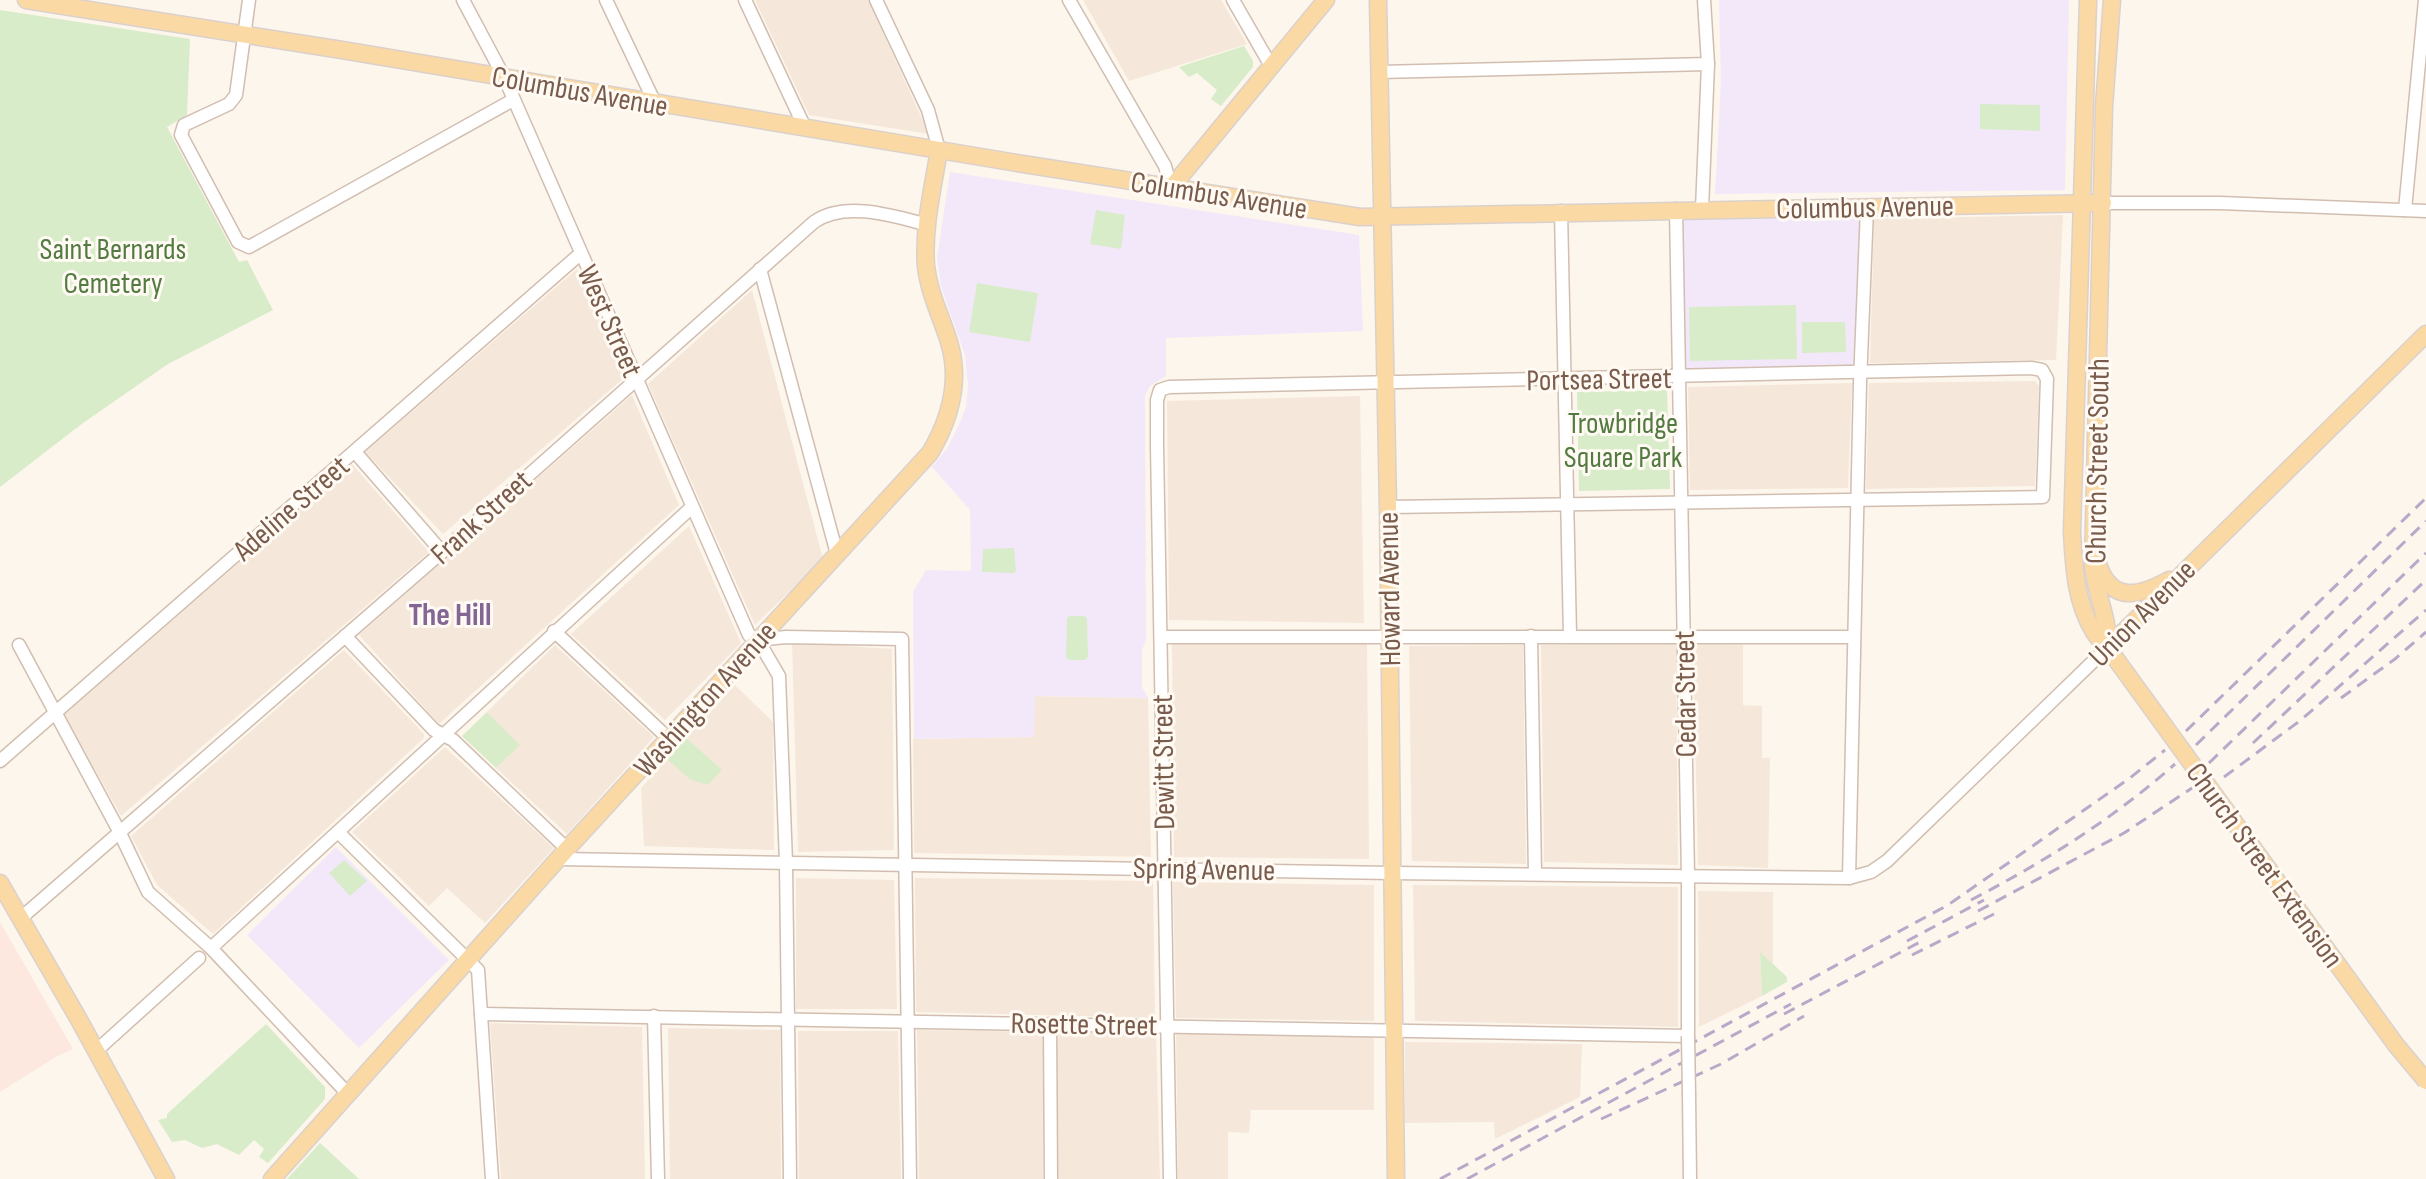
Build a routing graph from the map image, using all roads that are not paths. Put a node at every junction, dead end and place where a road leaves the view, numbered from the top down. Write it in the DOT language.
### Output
graph roads {
  1 [pos="26,0"];
  2 [pos="249,0"];
  3 [pos="463,0"];
  4 [pos="606,0"];
  5 [pos="745,0"];
  6 [pos="876,0"];
  7 [pos="1069,0"];
  8 [pos="1233,0"];
  9 [pos="1326,0"];
  10 [pos="1378,0"];
  11 [pos="1704,0"];
  12 [pos="2088,0"];
  13 [pos="2112,0"];
  14 [pos="2425,0"];
  15 [pos="95,6"];
  16 [pos="2425,17"];
  17 [pos="245,34"];
  18 [pos="1708,64"];
  19 [pos="1271,66"];
  20 [pos="1379,72"];
  21 [pos="505,79"];
  22 [pos="513,100"];
  23 [pos="655,103"];
  24 [pos="805,128"];
  25 [pos="939,150"];
  26 [pos="1171,188"];
  27 [pos="2081,203"];
  28 [pos="2103,203"];
  29 [pos="1867,208"];
  30 [pos="1676,209"];
  31 [pos="1702,209"];
  32 [pos="2405,210"];
  33 [pos="1561,211"];
  34 [pos="2426,211"];
  35 [pos="1381,216"];
  36 [pos="928,225"];
  37 [pos="580,254"];
  38 [pos="760,269"];
  39 [pos="2426,334"];
  40 [pos="1860,373"];
  41 [pos="1679,377"];
  42 [pos="636,378"];
  43 [pos="1565,380"];
  44 [pos="1385,383"];
  45 [pos="1159,394"];
  46 [pos="355,452"];
  47 [pos="1857,498"];
  48 [pos="1681,501"];
  49 [pos="1568,503"];
  50 [pos="692,507"];
  51 [pos="1388,507"];
  52 [pos="2094,547"];
  53 [pos="442,552"];
  54 [pos="837,554"];
  55 [pos="2185,572"];
  56 [pos="554,631"];
  57 [pos="345,636"];
  58 [pos="1389,636"];
  59 [pos="1531,636"];
  60 [pos="1570,636"];
  61 [pos="1161,637"];
  62 [pos="1684,637"];
  63 [pos="1853,637"];
  64 [pos="758,640"];
  65 [pos="19,645"];
  66 [pos="2108,647"];
  67 [pos="56,712"];
  68 [pos="445,735"];
  69 [pos="669,739"];
  70 [pos="0,761"];
  71 [pos="119,831"];
  72 [pos="338,832"];
  73 [pos="563,854"];
  74 [pos="786,863"];
  75 [pos="906,864"];
  76 [pos="1164,868"];
  77 [pos="1392,873"];
  78 [pos="1535,874"];
  79 [pos="1688,876"];
  80 [pos="1849,878"];
  81 [pos="0,883"];
  82 [pos="21,918"];
  83 [pos="211,948"];
  84 [pos="199,958"];
  85 [pos="469,960"];
  86 [pos="481,1014"];
  87 [pos="654,1016"];
  88 [pos="789,1020"];
  89 [pos="908,1021"];
  90 [pos="1050,1024"];
  91 [pos="1166,1025"];
  92 [pos="1395,1030"];
  93 [pos="1686,1035"];
  94 [pos="96,1051"];
  95 [pos="2426,1081"];
  96 [pos="348,1094"];
  97 [pos="166,1179"];
  98 [pos="272,1179"];
  99 [pos="492,1179"];
  100 [pos="658,1179"];
  101 [pos="790,1179"];
  102 [pos="910,1179"];
  103 [pos="1051,1179"];
  104 [pos="1170,1179"];
  105 [pos="1396,1179"];
  106 [pos="1690,1179"];
  1 -- 15 [label="main road, Columbus Avenue"];
  2 -- 17 [label="street"];
  3 -- 21 [label="street, West Street"];
  4 -- 23 [label="street"];
  5 -- 24 [label="street"];
  6 -- 25 [label="street"];
  7 -- 26 [label="street"];
  8 -- 19 [label="street"];
  9 -- 19 [label="main road"];
  10 -- 20 [label="main road, Howard Avenue"];
  11 -- 18 [label="street"];
  12 -- 27 [label="main road, Church Street South"];
  13 -- 28 [label="main road, Church Street South"];
  14 -- 16 [label="street"];
  15 -- 17 [label="main road, Columbus Avenue"];
  16 -- 32 [label="street"];
  17 -- 21 [label="main road, Columbus Avenue"];
  17 -- 22 [label="street"];
  18 -- 20 [label="street"];
  18 -- 31 [label="street"];
  19 -- 26 [label="main road"];
  20 -- 35 [label="main road, Howard Avenue"];
  21 -- 22 [label="street, West Street"];
  21 -- 23 [label="main road, Columbus Avenue"];
  22 -- 37 [label="street, West Street"];
  23 -- 24 [label="main road, Columbus Avenue"];
  24 -- 25 [label="main road, Columbus Avenue"];
  25 -- 26 [label="main road, Columbus Avenue"];
  25 -- 36 [label="main road, Washington Avenue"];
  26 -- 35 [label="main road, Columbus Avenue"];
  27 -- 28 [label="main road, Columbus Avenue"];
  27 -- 29 [label="main road, Columbus Avenue"];
  27 -- 66 [label="main road, Church Street South"];
  28 -- 32 [label="street, Columbus Avenue"];
  28 -- 52 [label="main road, Church Street South"];
  29 -- 31 [label="main road, Columbus Avenue"];
  29 -- 40 [label="street"];
  30 -- 31 [label="main road, Columbus Avenue"];
  30 -- 33 [label="main road, Columbus Avenue"];
  30 -- 41 [label="street, Cedar Street"];
  32 -- 34 [label="street, Columbus Avenue"];
  33 -- 35 [label="main road, Columbus Avenue"];
  33 -- 43 [label="street"];
  35 -- 44 [label="main road, Howard Avenue"];
  36 -- 38 [label="street, Frank Street"];
  36 -- 54 [label="main road, Washington Avenue"];
  37 -- 42 [label="street, West Street"];
  37 -- 46 [label="street, Adeline Street"];
  38 -- 42 [label="street, Frank Street"];
  38 -- 54 [label="street"];
  39 -- 55 [label="main road, Union Avenue"];
  40 -- 41 [label="street, Portsea Street"];
  40 -- 47 [label="street"];
  40 -- 47 [label="street, Portsea Street"];
  41 -- 43 [label="street, Portsea Street"];
  41 -- 48 [label="street, Cedar Street"];
  42 -- 50 [label="street, West Street"];
  42 -- 53 [label="street, Frank Street"];
  43 -- 44 [label="street, Portsea Street"];
  43 -- 49 [label="street"];
  44 -- 45 [label="street, Portsea Street"];
  44 -- 51 [label="main road, Howard Avenue"];
  45 -- 61 [label="street, Dewitt Street"];
  46 -- 53 [label="street"];
  46 -- 67 [label="street, Adeline Street"];
  47 -- 48 [label="street"];
  47 -- 63 [label="street"];
  48 -- 49 [label="street"];
  48 -- 62 [label="street, Cedar Street"];
  49 -- 51 [label="street"];
  49 -- 60 [label="street"];
  50 -- 56 [label="street"];
  50 -- 64 [label="street, West Street"];
  51 -- 58 [label="main road, Howard Avenue"];
  52 -- 55 [label="main road"];
  52 -- 66 [label="main road, Church Street South"];
  53 -- 57 [label="street, Frank Street"];
  54 -- 64 [label="main road, Washington Avenue"];
  55 -- 66 [label="main road, Union Avenue"];
  56 -- 68 [label="street"];
  56 -- 69 [label="street"];
  57 -- 68 [label="street"];
  57 -- 71 [label="street, Frank Street"];
  58 -- 59 [label="street"];
  58 -- 61 [label="street"];
  58 -- 77 [label="main road, Howard Avenue"];
  59 -- 60 [label="street"];
  59 -- 78 [label="street"];
  60 -- 62 [label="street"];
  61 -- 76 [label="street, Dewitt Street"];
  62 -- 63 [label="street"];
  62 -- 79 [label="street, Cedar Street"];
  63 -- 80 [label="street"];
  64 -- 69 [label="main road, Washington Avenue"];
  64 -- 74 [label="street, West Street"];
  64 -- 75 [label="street"];
  65 -- 67 [label="street"];
  66 -- 80 [label="street, Union Avenue"];
  66 -- 95 [label="main road, Church Street Extension, bridge"];
  67 -- 70 [label="street, Adeline Street"];
  67 -- 71 [label="street"];
  68 -- 72 [label="street"];
  68 -- 73 [label="street"];
  69 -- 73 [label="main road, Washington Avenue"];
  71 -- 82 [label="street, Frank Street"];
  71 -- 83 [label="street"];
  72 -- 83 [label="street"];
  72 -- 85 [label="street"];
  73 -- 74 [label="street, Spring Avenue"];
  73 -- 85 [label="main road, Washington Avenue"];
  74 -- 75 [label="street, Spring Avenue"];
  74 -- 88 [label="street, West Street"];
  75 -- 76 [label="street, Spring Avenue"];
  75 -- 89 [label="street"];
  76 -- 77 [label="street, Spring Avenue"];
  76 -- 91 [label="street, Dewitt Street"];
  77 -- 78 [label="street, Spring Avenue"];
  77 -- 92 [label="main road, Howard Avenue"];
  78 -- 79 [label="street, Spring Avenue"];
  79 -- 80 [label="street, Spring Avenue"];
  79 -- 93 [label="street, Cedar Street"];
  81 -- 82 [label="main road"];
  82 -- 94 [label="main road"];
  83 -- 96 [label="street"];
  84 -- 94 [label="street"];
  85 -- 86 [label="street"];
  85 -- 96 [label="main road, Washington Avenue"];
  86 -- 87 [label="street, Rosette Street"];
  86 -- 99 [label="street"];
  87 -- 88 [label="street, Rosette Street"];
  87 -- 100 [label="street"];
  88 -- 89 [label="street, Rosette Street"];
  88 -- 101 [label="street, West Street"];
  89 -- 90 [label="street, Rosette Street"];
  89 -- 102 [label="street"];
  90 -- 91 [label="street, Rosette Street"];
  90 -- 103 [label="street"];
  91 -- 92 [label="street, Rosette Street"];
  91 -- 104 [label="street, Dewitt Street"];
  92 -- 93 [label="street, Rosette Street"];
  92 -- 105 [label="main road, Howard Avenue"];
  93 -- 106 [label="street, Cedar Street, bridge"];
  94 -- 97 [label="main road"];
  96 -- 98 [label="main road, Washington Avenue"];
}
